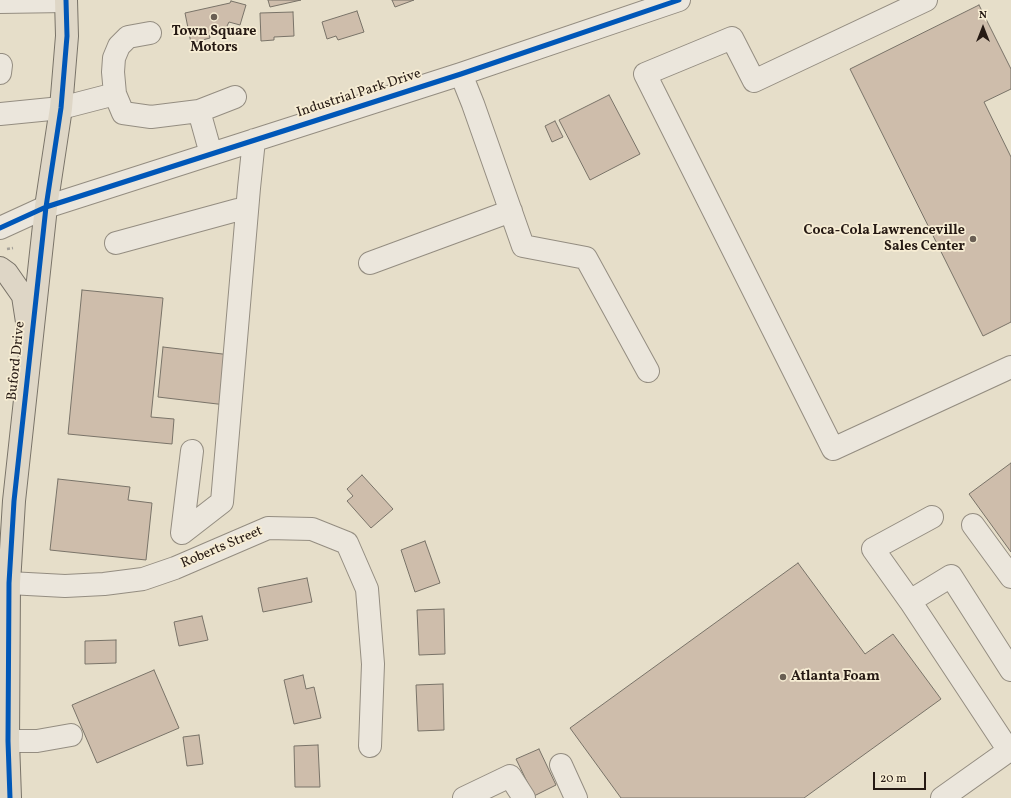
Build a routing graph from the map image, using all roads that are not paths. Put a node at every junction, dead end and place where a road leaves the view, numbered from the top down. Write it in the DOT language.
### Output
graph roads {
  1 [pos="679,0"];
  2 [pos="926,0"];
  3 [pos="66,1"];
  4 [pos="0,2"];
  5 [pos="150,33"];
  6 [pos="461,74"];
  7 [pos="115,94"];
  8 [pos="235,97"];
  9 [pos="61,108"];
  10 [pos="199,111"];
  11 [pos="0,114"];
  12 [pos="254,140"];
  13 [pos="211,154"];
  14 [pos="46,207"];
  15 [pos="247,210"];
  16 [pos="511,211"];
  17 [pos="0,228"];
  18 [pos="116,243"];
  19 [pos="3,258"];
  20 [pos="370,263"];
  21 [pos="31,350"];
  22 [pos="1011,367"];
  23 [pos="648,371"];
  24 [pos="192,451"];
  25 [pos="7,500"];
  26 [pos="932,517"];
  27 [pos="973,525"];
  28 [pos="1011,577"];
  29 [pos="9,583"];
  30 [pos="910,601"];
  31 [pos="1011,670"];
  32 [pos="71,735"];
  33 [pos="8,741"];
  34 [pos="370,746"];
  35 [pos="1010,750"];
  36 [pos="561,765"];
  37 [pos="10,798"];
  38 [pos="464,798"];
  39 [pos="524,798"];
  40 [pos="576,798"];
  41 [pos="942,798"];
  1 -- 6 [label="street, Industrial Park Drive"];
  2 -- 22 [label="street"];
  3 -- 4 [label="street"];
  3 -- 9 [label="highway, Buford Drive"];
  5 -- 7 [label="street"];
  6 -- 12 [label="street, Industrial Park Drive"];
  6 -- 16 [label="street"];
  7 -- 9 [label="street"];
  7 -- 10 [label="street"];
  8 -- 10 [label="street"];
  9 -- 11 [label="street"];
  9 -- 14 [label="highway, Buford Drive"];
  10 -- 13 [label="street"];
  12 -- 13 [label="street, Industrial Park Drive"];
  12 -- 15 [label="street"];
  13 -- 14 [label="street, Industrial Park Drive"];
  14 -- 17 [label="street, Industrial Park Drive"];
  14 -- 21 [label="highway, Buford Drive"];
  15 -- 18 [label="street"];
  15 -- 24 [label="street"];
  16 -- 20 [label="street"];
  16 -- 23 [label="street"];
  19 -- 21 [label="highway"];
  21 -- 25 [label="highway, Buford Drive"];
  25 -- 29 [label="highway, Buford Drive"];
  26 -- 30 [label="street"];
  27 -- 28 [label="street"];
  29 -- 33 [label="highway, Buford Drive"];
  29 -- 34 [label="street, Roberts Street"];
  30 -- 31 [label="street"];
  30 -- 35 [label="street"];
  32 -- 33 [label="street"];
  33 -- 37 [label="highway, Buford Drive"];
  35 -- 41 [label="street"];
  36 -- 40 [label="street"];
  38 -- 39 [label="street"];
}
